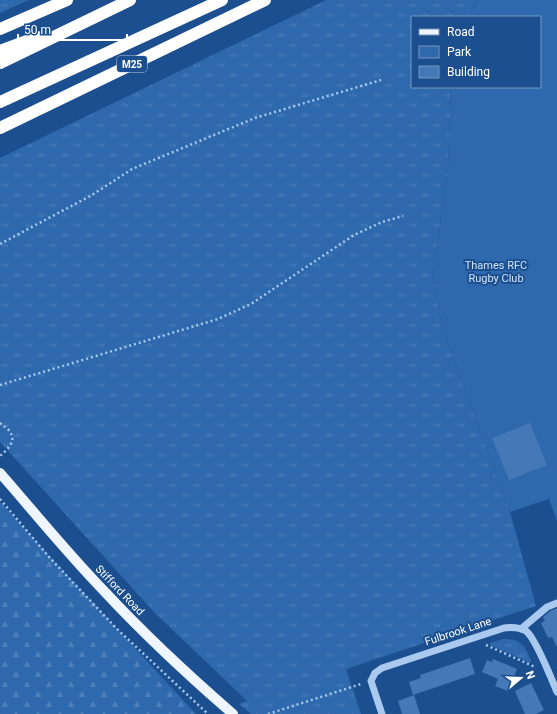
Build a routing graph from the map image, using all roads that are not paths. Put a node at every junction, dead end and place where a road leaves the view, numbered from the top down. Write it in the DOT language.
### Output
graph roads {
  1 [pos="67,0"];
  2 [pos="130,0"];
  3 [pos="222,0"];
  4 [pos="265,0"];
  5 [pos="112,9"];
  6 [pos="0,29"];
  7 [pos="0,51"];
  8 [pos="0,63"];
  9 [pos="0,102"];
  10 [pos="0,128"];
  11 [pos="0,473"];
  12 [pos="557,603"];
  13 [pos="521,629"];
  14 [pos="557,692"];
  15 [pos="233,714"];
  16 [pos="382,714"];
  1 -- 6 [label="highway"];
  2 -- 5 [label="highway"];
  3 -- 9 [label="highway, M25"];
  4 -- 10 [label="highway, M25"];
  5 -- 7 [label="highway"];
  5 -- 8 [label="highway"];
  11 -- 15 [label="main road, Stifford Road"];
  12 -- 13 [label="street"];
  13 -- 14 [label="street"];
  13 -- 16 [label="street, Fulbrook Lane"];
}
